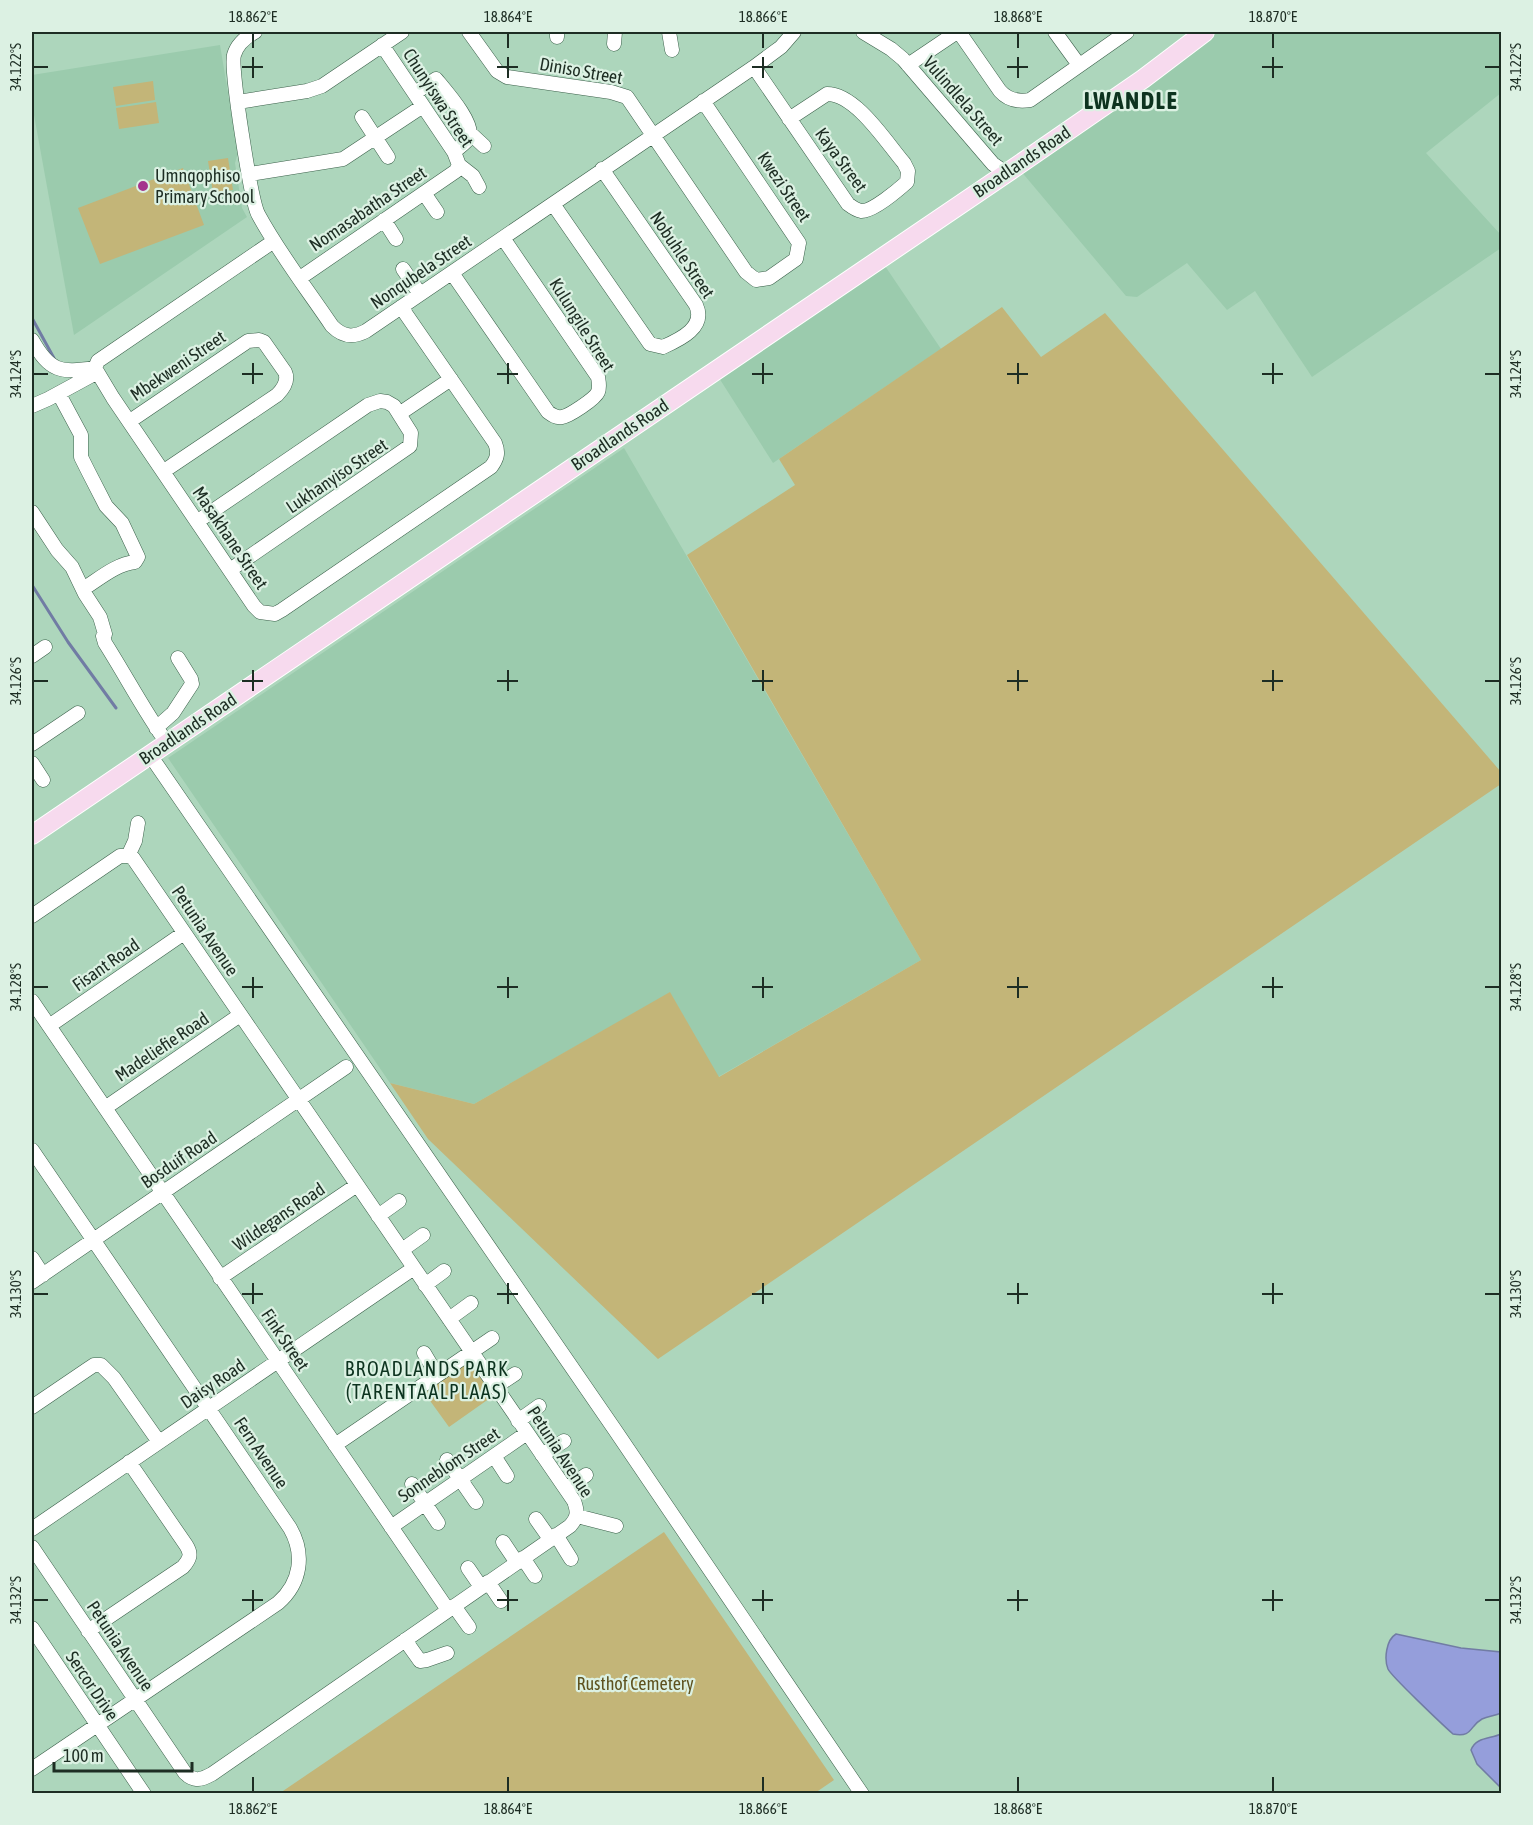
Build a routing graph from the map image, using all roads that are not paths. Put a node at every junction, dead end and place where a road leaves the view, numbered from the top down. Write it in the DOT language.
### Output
graph roads {
  1 [pos="252,32"];
  2 [pos="400,32"];
  3 [pos="469,32"];
  4 [pos="669,32"];
  5 [pos="794,32"];
  6 [pos="863,32"];
  7 [pos="958,32"];
  8 [pos="1055,32"];
  9 [pos="1206,32"];
  10 [pos="1122,33"];
  11 [pos="382,45"];
  12 [pos="672,50"];
  13 [pos="908,65"];
  14 [pos="1078,65"];
  15 [pos="428,67"];
  16 [pos="754,67"];
  17 [pos="436,79"];
  18 [pos="415,93"];
  19 [pos="703,101"];
  20 [pos="238,102"];
  21 [pos="423,106"];
  22 [pos="362,117"];
  23 [pos="789,118"];
  24 [pos="470,133"];
  25 [pos="652,134"];
  26 [pos="375,138"];
  27 [pos="484,146"];
  28 [pos="388,157"];
  29 [pos="457,162"];
  30 [pos="602,169"];
  31 [pos="1006,173"];
  32 [pos="250,174"];
  33 [pos="479,187"];
  34 [pos="424,193"];
  35 [pos="553,204"];
  36 [pos="436,212"];
  37 [pos="384,220"];
  38 [pos="503,238"];
  39 [pos="396,239"];
  40 [pos="274,241"];
  41 [pos="403,269"];
  42 [pos="452,273"];
  43 [pos="300,278"];
  44 [pos="420,294"];
  45 [pos="401,306"];
  46 [pos="32,340"];
  47 [pos="96,371"];
  48 [pos="451,379"];
  49 [pos="60,394"];
  50 [pos="32,406"];
  51 [pos="399,414"];
  52 [pos="130,421"];
  53 [pos="164,471"];
  54 [pos="32,512"];
  55 [pos="198,521"];
  56 [pos="230,570"];
  57 [pos="82,590"];
  58 [pos="45,647"];
  59 [pos="32,656"];
  60 [pos="178,658"];
  61 [pos="78,713"];
  62 [pos="156,728"];
  63 [pos="166,743"];
  64 [pos="32,744"];
  65 [pos="150,754"];
  66 [pos="32,762"];
  67 [pos="43,780"];
  68 [pos="138,823"];
  69 [pos="32,835"];
  70 [pos="128,856"];
  71 [pos="32,916"];
  72 [pos="184,933"];
  73 [pos="32,1000"];
  74 [pos="240,1015"];
  75 [pos="49,1026"];
  76 [pos="346,1067"];
  77 [pos="298,1100"];
  78 [pos="105,1108"];
  79 [pos="32,1149"];
  80 [pos="357,1185"];
  81 [pos="162,1193"];
  82 [pos="399,1201"];
  83 [pos="378,1216"];
  84 [pos="423,1235"];
  85 [pos="93,1240"];
  86 [pos="402,1250"];
  87 [pos="32,1258"];
  88 [pos="414,1268"];
  89 [pos="444,1271"];
  90 [pos="220,1278"];
  91 [pos="37,1279"];
  92 [pos="426,1285"];
  93 [pos="471,1303"];
  94 [pos="449,1319"];
  95 [pos="492,1338"];
  96 [pos="471,1352"];
  97 [pos="424,1353"];
  98 [pos="278,1361"];
  99 [pos="515,1374"];
  100 [pos="437,1375"];
  101 [pos="495,1387"];
  102 [pos="539,1406"];
  103 [pos="32,1407"];
  104 [pos="208,1408"];
  105 [pos="518,1421"];
  106 [pos="527,1433"];
  107 [pos="564,1441"];
  108 [pos="159,1442"];
  109 [pos="335,1445"];
  110 [pos="542,1455"];
  111 [pos="494,1456"];
  112 [pos="447,1460"];
  113 [pos="129,1462"];
  114 [pos="507,1476"];
  115 [pos="586,1476"];
  116 [pos="460,1479"];
  117 [pos="412,1484"];
  118 [pos="566,1489"];
  119 [pos="476,1502"];
  120 [pos="425,1503"];
  121 [pos="577,1516"];
  122 [pos="536,1519"];
  123 [pos="438,1523"];
  124 [pos="616,1526"];
  125 [pos="391,1527"];
  126 [pos="32,1529"];
  127 [pos="553,1537"];
  128 [pos="503,1542"];
  129 [pos="32,1547"];
  130 [pos="571,1558"];
  131 [pos="520,1560"];
  132 [pos="468,1568"];
  133 [pos="535,1576"];
  134 [pos="485,1585"];
  135 [pos="501,1602"];
  136 [pos="451,1608"];
  137 [pos="469,1627"];
  138 [pos="32,1628"];
  139 [pos="88,1631"];
  140 [pos="405,1640"];
  141 [pos="447,1653"];
  142 [pos="134,1700"];
  143 [pos="97,1725"];
  144 [pos="33,1765"];
  145 [pos="144,1794"];
  146 [pos="862,1794"];
  1 -- 20 [label="street, Nonqubela Street"];
  2 -- 11 [label="street"];
  3 -- 25 [label="street, Diniso Street"];
  4 -- 12 [label="street"];
  5 -- 16 [label="street, Nonqubela Street"];
  6 -- 13 [label="street, Vulindlela Street"];
  7 -- 13 [label="street"];
  7 -- 14 [label="street"];
  8 -- 14 [label="street"];
  9 -- 31 [label="main road, Broadlands Road"];
  10 -- 14 [label="street"];
  11 -- 18 [label="street, Chunyiswa Street"];
  11 -- 20 [label="street"];
  13 -- 31 [label="street, Vulindlela Street"];
  15 -- 17 [label="street"];
  16 -- 19 [label="street, Nonqubela Street"];
  16 -- 23 [label="street, Kaya Street"];
  17 -- 18 [label="street"];
  17 -- 24 [label="street"];
  18 -- 21 [label="street, Chunyiswa Street"];
  19 -- 25 [label="street, Nonqubela Street"];
  19 -- 25 [label="street, Kwezi Street"];
  20 -- 32 [label="street, Nonqubela Street"];
  21 -- 26 [label="street"];
  21 -- 29 [label="street, Chunyiswa Street"];
  22 -- 26 [label="street"];
  23 -- 23 [label="street, Kaya Street"];
  24 -- 27 [label="street"];
  24 -- 29 [label="street, Nomasabatha Street"];
  25 -- 30 [label="street, Nonqubela Street"];
  26 -- 28 [label="street"];
  26 -- 32 [label="street"];
  29 -- 33 [label="street, Chunyiswa Street"];
  29 -- 34 [label="street, Nomasabatha Street"];
  30 -- 35 [label="street, Nonqubela Street"];
  30 -- 35 [label="street, Nobuhle Street"];
  31 -- 63 [label="main road, Broadlands Road"];
  32 -- 40 [label="street, Nonqubela Street"];
  34 -- 36 [label="street"];
  34 -- 37 [label="street, Nomasabatha Street"];
  35 -- 38 [label="street, Nonqubela Street"];
  37 -- 39 [label="street"];
  37 -- 43 [label="street, Nomasabatha Street"];
  38 -- 42 [label="street, Nonqubela Street"];
  38 -- 42 [label="street, Kulungile Street"];
  40 -- 43 [label="street, Nonqubela Street"];
  40 -- 47 [label="street"];
  41 -- 44 [label="street"];
  42 -- 44 [label="street, Nonqubela Street"];
  43 -- 45 [label="street, Nonqubela Street"];
  44 -- 45 [label="street, Nonqubela Street"];
  45 -- 48 [label="street, Masakhane Street"];
  46 -- 47 [label="street"];
  47 -- 49 [label="street"];
  47 -- 52 [label="street, Masakhane Street"];
  48 -- 51 [label="street"];
  48 -- 56 [label="street, Masakhane Street"];
  49 -- 50 [label="street"];
  49 -- 57 [label="street"];
  51 -- 55 [label="street"];
  51 -- 56 [label="street, Lukhanyiso Street"];
  52 -- 53 [label="street, Masakhane Street"];
  52 -- 53 [label="street, Mbekweni Street"];
  53 -- 55 [label="street, Masakhane Street"];
  54 -- 57 [label="street"];
  55 -- 56 [label="street, Masakhane Street"];
  57 -- 62 [label="street"];
  58 -- 59 [label="street"];
  60 -- 62 [label="street"];
  61 -- 64 [label="street"];
  62 -- 63 [label="street"];
  63 -- 65 [label="main road, Broadlands Road"];
  65 -- 69 [label="main road, Broadlands Road"];
  65 -- 146 [label="street"];
  66 -- 67 [label="street"];
  68 -- 70 [label="street"];
  70 -- 71 [label="street"];
  70 -- 72 [label="street, Petunia Avenue"];
  72 -- 74 [label="street, Petunia Avenue"];
  72 -- 75 [label="street, Fisant Road"];
  73 -- 75 [label="street, Fink Street"];
  74 -- 77 [label="street, Petunia Avenue"];
  74 -- 78 [label="street, Madeliefie Road"];
  75 -- 78 [label="street, Fink Street"];
  76 -- 77 [label="street, Bosduif Road"];
  77 -- 80 [label="street, Petunia Avenue"];
  77 -- 81 [label="street, Bosduif Road"];
  78 -- 81 [label="street, Fink Street"];
  79 -- 85 [label="street, Fern Avenue"];
  80 -- 83 [label="street, Petunia Avenue"];
  80 -- 90 [label="street, Wildegans Road"];
  81 -- 85 [label="street, Bosduif Road"];
  81 -- 90 [label="street, Fink Street"];
  82 -- 83 [label="street"];
  83 -- 86 [label="street, Petunia Avenue"];
  84 -- 86 [label="street"];
  85 -- 91 [label="street, Bosduif Road"];
  85 -- 104 [label="street, Fern Avenue"];
  86 -- 88 [label="street, Petunia Avenue"];
  87 -- 91 [label="street"];
  88 -- 92 [label="street, Petunia Avenue"];
  88 -- 98 [label="street, Daisy Road"];
  89 -- 92 [label="street"];
  90 -- 98 [label="street, Fink Street"];
  92 -- 94 [label="street, Petunia Avenue"];
  93 -- 94 [label="street"];
  94 -- 96 [label="street, Petunia Avenue"];
  95 -- 96 [label="street"];
  96 -- 100 [label="street"];
  96 -- 101 [label="street, Petunia Avenue"];
  97 -- 100 [label="street"];
  98 -- 104 [label="street, Daisy Road"];
  98 -- 109 [label="street, Fink Street"];
  99 -- 101 [label="street"];
  100 -- 109 [label="street"];
  101 -- 105 [label="street, Petunia Avenue"];
  102 -- 105 [label="street"];
  103 -- 108 [label="street"];
  104 -- 108 [label="street, Daisy Road"];
  104 -- 142 [label="street, Fern Avenue"];
  105 -- 106 [label="street, Petunia Avenue"];
  106 -- 110 [label="street, Petunia Avenue"];
  106 -- 111 [label="street, Sonneblom Street"];
  107 -- 110 [label="street"];
  108 -- 113 [label="street, Daisy Road"];
  109 -- 125 [label="street, Fink Street"];
  110 -- 118 [label="street, Petunia Avenue"];
  111 -- 114 [label="street"];
  111 -- 116 [label="street, Sonneblom Street"];
  112 -- 116 [label="street"];
  113 -- 126 [label="street, Daisy Road"];
  113 -- 139 [label="street"];
  115 -- 118 [label="street"];
  116 -- 119 [label="street"];
  116 -- 120 [label="street, Sonneblom Street"];
  117 -- 120 [label="street"];
  118 -- 121 [label="street, Petunia Avenue"];
  120 -- 123 [label="street"];
  120 -- 125 [label="street, Sonneblom Street"];
  121 -- 124 [label="street"];
  121 -- 127 [label="street, Petunia Avenue"];
  122 -- 127 [label="street"];
  125 -- 136 [label="street, Fink Street"];
  127 -- 130 [label="street"];
  127 -- 131 [label="street, Petunia Avenue"];
  128 -- 131 [label="street"];
  129 -- 139 [label="street, Petunia Avenue"];
  131 -- 133 [label="street"];
  131 -- 134 [label="street, Petunia Avenue"];
  132 -- 134 [label="street"];
  134 -- 135 [label="street"];
  134 -- 136 [label="street, Petunia Avenue"];
  136 -- 137 [label="street, Fink Street"];
  136 -- 140 [label="street, Petunia Avenue"];
  138 -- 143 [label="street, Sercor Drive"];
  139 -- 142 [label="street, Petunia Avenue"];
  140 -- 141 [label="street"];
  140 -- 142 [label="street, Petunia Avenue"];
  142 -- 143 [label="street, Fern Avenue"];
  143 -- 144 [label="street, Fern Avenue"];
  143 -- 145 [label="street, Sercor Drive"];
}
